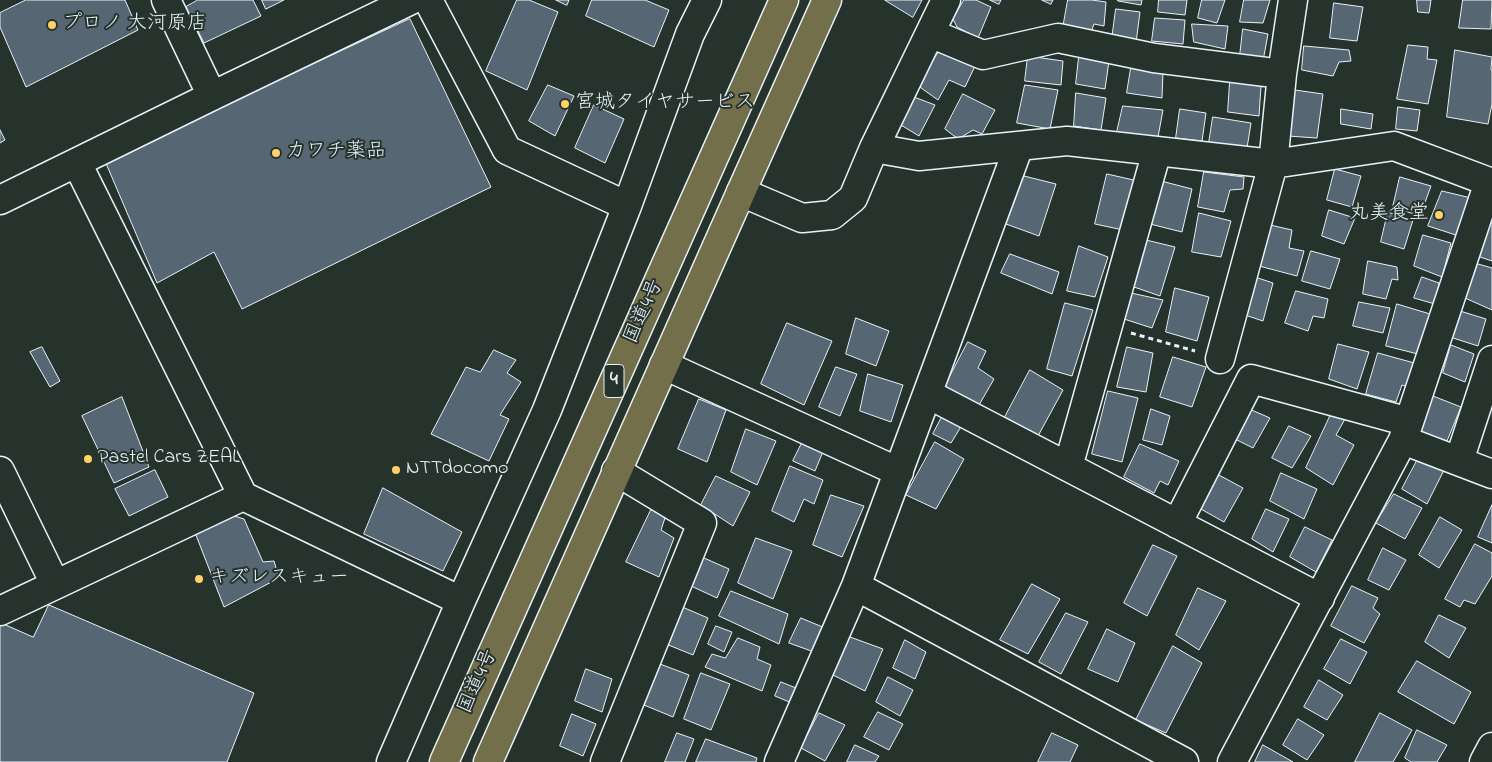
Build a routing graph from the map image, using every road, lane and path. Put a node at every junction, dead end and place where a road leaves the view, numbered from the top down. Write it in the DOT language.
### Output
graph roads {
  1 [pos="166,0"];
  2 [pos="411,0"];
  3 [pos="428,0"];
  4 [pos="707,0"];
  5 [pos="784,0"];
  6 [pos="827,0"];
  7 [pos="946,0"];
  8 [pos="1293,0"];
  9 [pos="930,33"];
  10 [pos="1282,74"];
  11 [pos="212,96"];
  12 [pos="1020,146"];
  13 [pos="874,148"];
  14 [pos="1157,151"];
  15 [pos="77,163"];
  16 [pos="1272,164"];
  17 [pos="1491,182"];
  18 [pos="741,192"];
  19 [pos="0,200"];
  20 [pos="627,206"];
  21 [pos="1108,327"];
  22 [pos="1220,358"];
  23 [pos="1492,360"];
  24 [pos="664,365"];
  25 [pos="928,394"];
  26 [pos="1406,431"];
  27 [pos="1459,461"];
  28 [pos="1068,467"];
  29 [pos="0,471"];
  30 [pos="616,471"];
  31 [pos="899,472"];
  32 [pos="1492,474"];
  33 [pos="243,496"];
  34 [pos="1177,524"];
  35 [pos="55,584"];
  36 [pos="856,586"];
  37 [pos="1320,598"];
  38 [pos="461,601"];
  39 [pos="0,610"];
  40 [pos="1492,747"];
  41 [pos="784,760"];
  42 [pos="391,762"];
  43 [pos="444,762"];
  44 [pos="488,762"];
  45 [pos="604,762"];
  46 [pos="1184,762"];
  47 [pos="1232,762"];
  48 [pos="1484,762"];
  1 -- 11 [label="street"];
  2 -- 11 [label="street"];
  3 -- 20 [label="street"];
  4 -- 20 [label="street"];
  5 -- 43 [label="highway, 国道4号 / 4"];
  6 -- 18 [label="highway, 国道4号 / 4"];
  7 -- 9 [label="street"];
  8 -- 10 [label="street"];
  9 -- 10 [label="street"];
  9 -- 13 [label="street"];
  10 -- 16 [label="street"];
  11 -- 15 [label="street"];
  12 -- 13 [label="street"];
  12 -- 14 [label="street"];
  12 -- 25 [label="street"];
  13 -- 18 [label="street"];
  14 -- 16 [label="street"];
  14 -- 21 [label="street"];
  15 -- 19 [label="street"];
  15 -- 33 [label="street"];
  16 -- 17 [label="street"];
  16 -- 22 [label="street"];
  17 -- 26 [label="street"];
  18 -- 24 [label="highway, 国道4号 / 4"];
  20 -- 38 [label="street"];
  21 -- 22 [label="path"];
  21 -- 28 [label="street"];
  23 -- 27 [label="street"];
  24 -- 30 [label="highway, 国道4号 / 4"];
  24 -- 31 [label="street"];
  25 -- 28 [label="street"];
  25 -- 31 [label="street"];
  26 -- 27 [label="street"];
  26 -- 34 [label="street"];
  26 -- 37 [label="street"];
  27 -- 32 [label="street"];
  28 -- 34 [label="street"];
  29 -- 35 [label="street"];
  30 -- 44 [label="highway, 国道4号 / 4"];
  30 -- 45 [label="street"];
  31 -- 36 [label="street"];
  33 -- 35 [label="street"];
  33 -- 38 [label="street"];
  34 -- 37 [label="street"];
  35 -- 39 [label="street"];
  36 -- 41 [label="street"];
  36 -- 46 [label="street"];
  37 -- 47 [label="street"];
  38 -- 42 [label="street"];
  40 -- 48 [label="street"];
}
